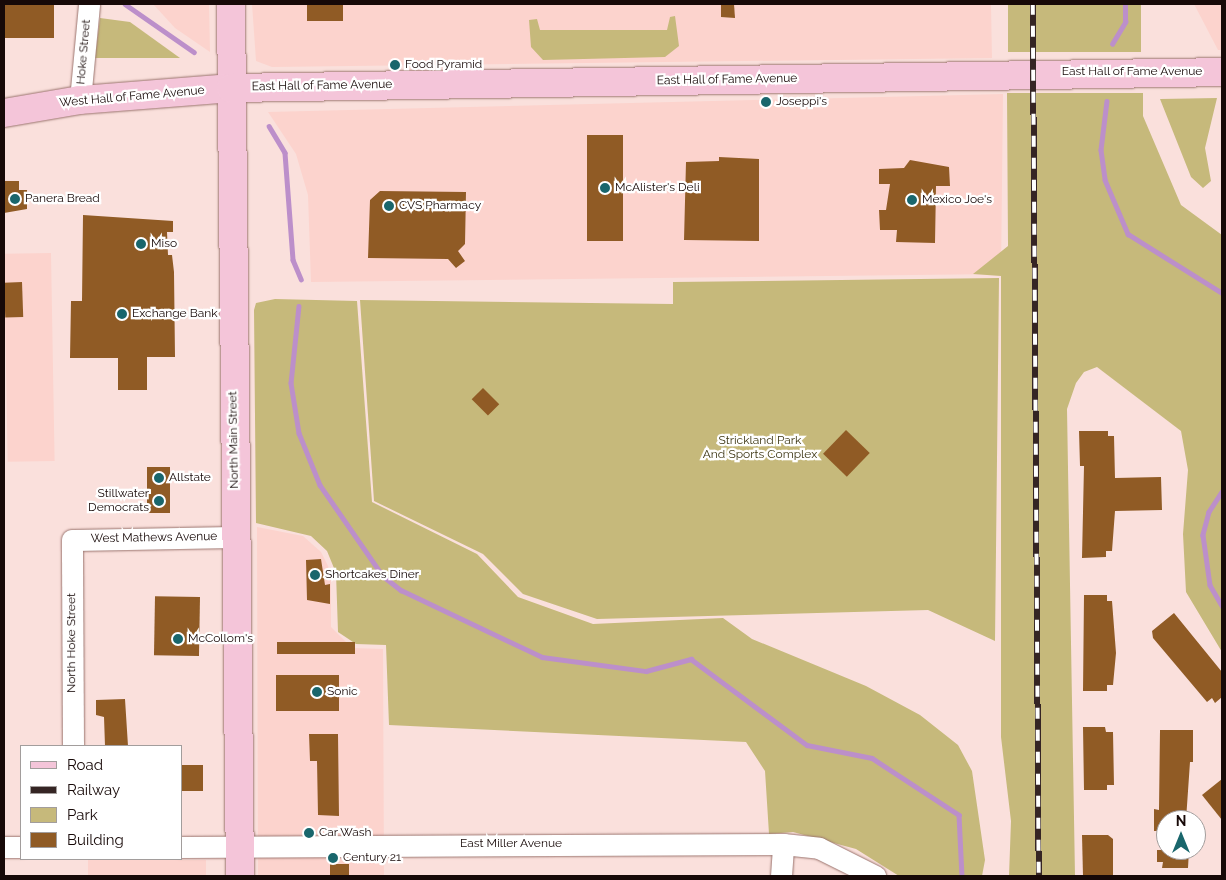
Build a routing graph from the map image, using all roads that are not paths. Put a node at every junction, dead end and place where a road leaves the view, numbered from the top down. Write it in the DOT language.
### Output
graph roads {
  1 [pos="89,4"];
  2 [pos="231,4"];
  3 [pos="1222,72"];
  4 [pos="231,88"];
  5 [pos="80,100"];
  6 [pos="4,113"];
  7 [pos="235,537"];
  8 [pos="72,540"];
  9 [pos="73,745"];
  10 [pos="783,844"];
  11 [pos="240,846"];
  12 [pos="4,847"];
  13 [pos="20,847"];
  14 [pos="182,847"];
  15 [pos="240,876"];
  16 [pos="781,876"];
  17 [pos="875,876"];
  1 -- 5 [label="street, Hoke Street"];
  2 -- 4 [label="main road, North Main Street"];
  3 -- 4 [label="main road, East Hall of Fame Avenue"];
  4 -- 5 [label="main road, West Hall of Fame Avenue"];
  4 -- 7 [label="main road, North Main Street"];
  5 -- 6 [label="main road, West Hall of Fame Avenue"];
  7 -- 8 [label="street, West Mathews Avenue"];
  7 -- 11 [label="main road, North Main Street"];
  8 -- 9 [label="street, North Hoke Street"];
  10 -- 11 [label="street, East Miller Avenue"];
  10 -- 16 [label="street"];
  10 -- 17 [label="street, East Miller Avenue"];
  11 -- 14 [label="street, East Miller Avenue"];
  11 -- 15 [label="main road, North Main Street"];
  12 -- 13 [label="street"];
}
